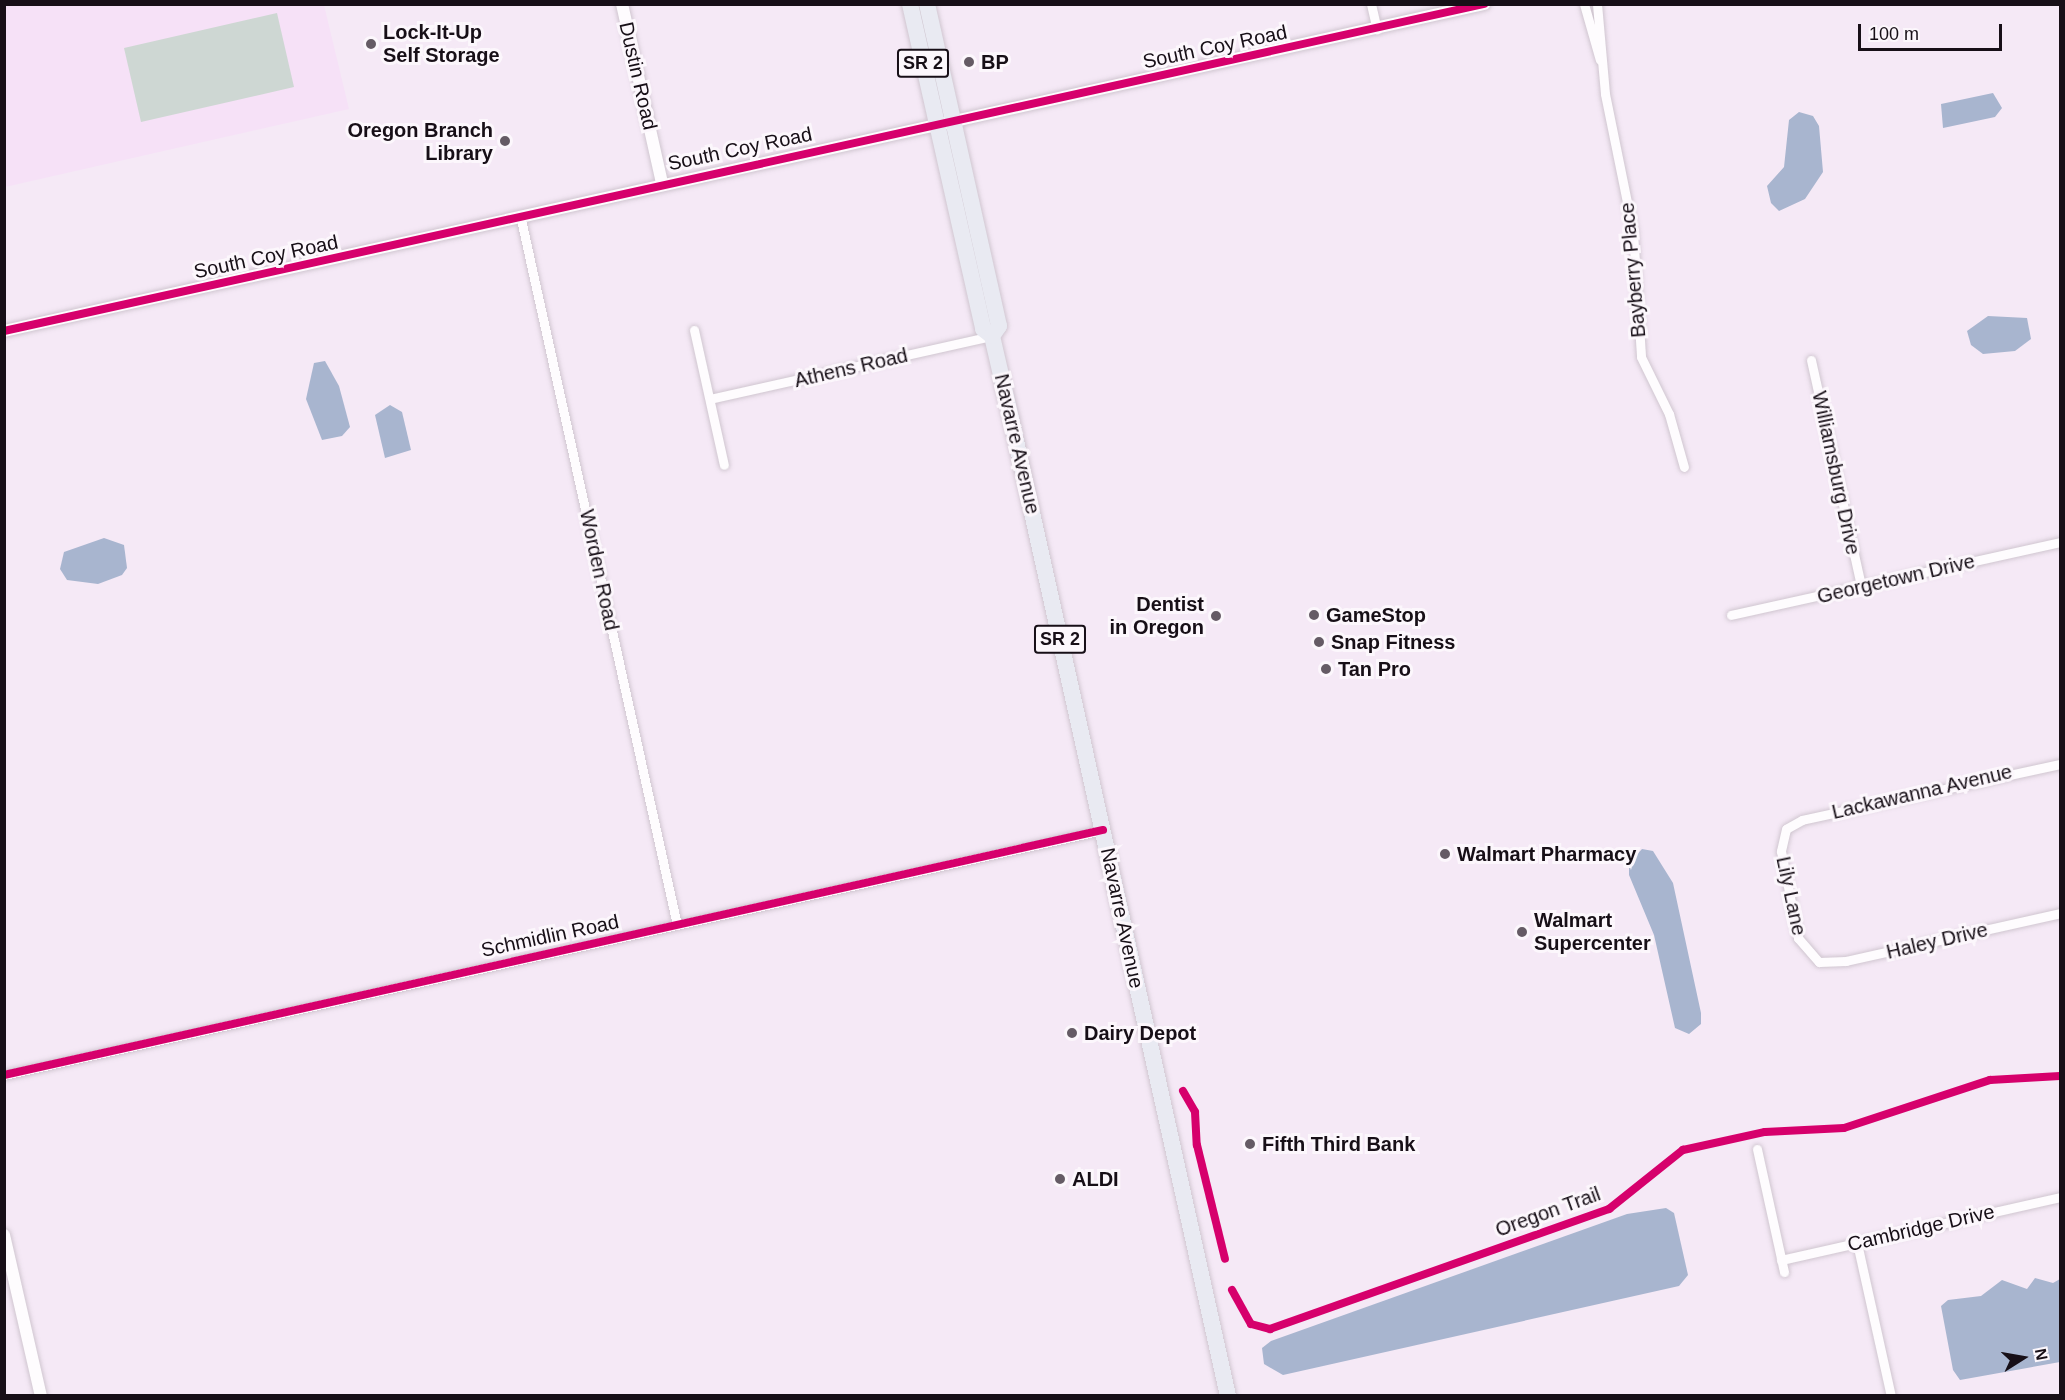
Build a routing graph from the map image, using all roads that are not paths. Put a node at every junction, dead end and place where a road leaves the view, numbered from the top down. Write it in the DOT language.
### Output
graph roads {
  1 [pos="622,4"];
  2 [pos="910,4"];
  3 [pos="927,4"];
  4 [pos="1371,4"];
  5 [pos="1484,4"];
  6 [pos="1584,4"];
  7 [pos="1597,4"];
  8 [pos="1377,29"];
  9 [pos="1602,68"];
  10 [pos="952,118"];
  11 [pos="936,122"];
  12 [pos="662,183"];
  13 [pos="520,215"];
  14 [pos="970,274"];
  15 [pos="996,311"];
  16 [pos="694,330"];
  17 [pos="4,332"];
  18 [pos="992,336"];
  19 [pos="1811,360"];
  20 [pos="710,399"];
  21 [pos="724,465"];
  22 [pos="1684,467"];
  23 [pos="2061,542"];
  24 [pos="1861,586"];
  25 [pos="1731,615"];
  26 [pos="2061,764"];
  27 [pos="1102,830"];
  28 [pos="1786,830"];
  29 [pos="2061,913"];
  30 [pos="677,925"];
  31 [pos="1814,960"];
  32 [pos="4,1075"];
  33 [pos="1757,1149"];
  34 [pos="2061,1197"];
  35 [pos="4,1234"];
  36 [pos="1857,1243"];
  37 [pos="1781,1260"];
  38 [pos="1784,1272"];
  39 [pos="41,1395"];
  40 [pos="1228,1395"];
  41 [pos="1891,1395"];
  1 -- 12 [label="street, Dustin Road"];
  2 -- 11 [label="highway, Navarre Avenue / SR 2"];
  3 -- 10 [label="highway, Navarre Avenue / SR 2"];
  4 -- 8 [label="street"];
  5 -- 8 [label="street, South Coy Road"];
  6 -- 9 [label="street, Bayberry Place"];
  7 -- 9 [label="street, Bayberry Place"];
  8 -- 10 [label="street, South Coy Road"];
  9 -- 22 [label="street, Bayberry Place"];
  10 -- 11 [label="street, South Coy Road"];
  10 -- 15 [label="highway, Navarre Avenue / SR 2"];
  11 -- 12 [label="street, South Coy Road"];
  11 -- 14 [label="highway, Navarre Avenue / SR 2"];
  12 -- 13 [label="street, South Coy Road"];
  13 -- 17 [label="street, South Coy Road"];
  13 -- 30 [label="street, Worden Road"];
  14 -- 15 [label="highway"];
  14 -- 18 [label="highway, Navarre Avenue / SR 2"];
  15 -- 18 [label="highway, Navarre Avenue / SR 2"];
  16 -- 20 [label="street"];
  18 -- 20 [label="street, Athens Road"];
  18 -- 27 [label="highway, Navarre Avenue / SR 2"];
  19 -- 24 [label="street, Williamsburg Drive"];
  20 -- 21 [label="street"];
  23 -- 24 [label="street, Georgetown Drive"];
  24 -- 25 [label="street, Georgetown Drive"];
  26 -- 28 [label="street, Lackawanna Avenue"];
  27 -- 30 [label="street, Schmidlin Road"];
  27 -- 40 [label="highway, Navarre Avenue / SR 2"];
  28 -- 31 [label="street, Lily Lane"];
  29 -- 31 [label="street, Haley Drive"];
  30 -- 32 [label="street, Schmidlin Road"];
  33 -- 37 [label="street"];
  34 -- 36 [label="street, Cambridge Drive"];
  35 -- 39 [label="street"];
  36 -- 37 [label="street, Cambridge Drive"];
  36 -- 41 [label="street"];
  37 -- 38 [label="street"];
}
